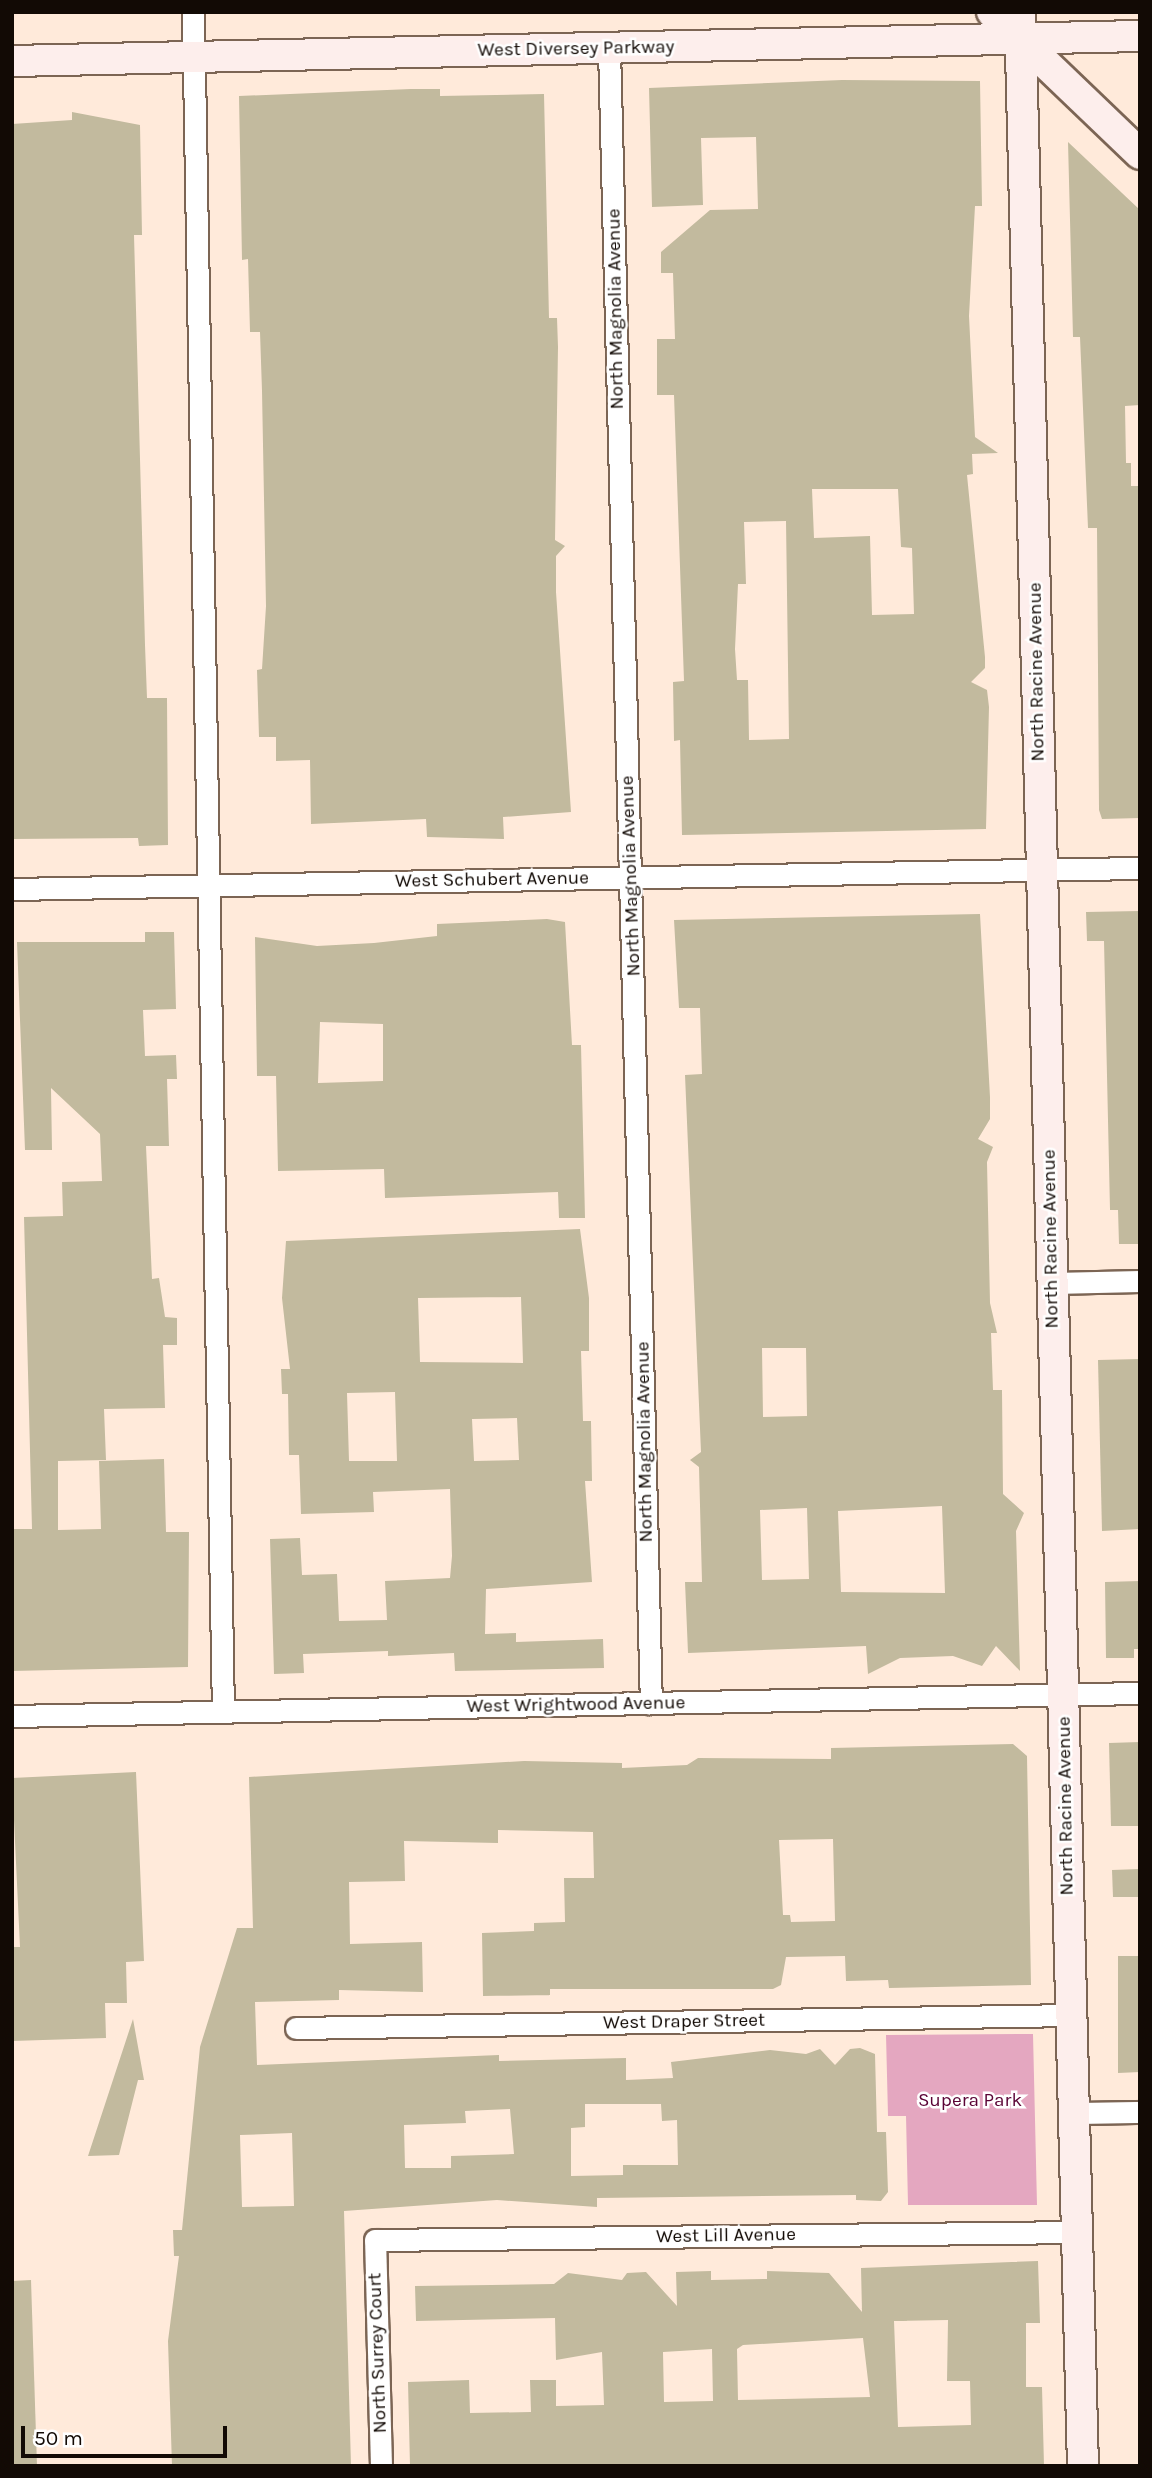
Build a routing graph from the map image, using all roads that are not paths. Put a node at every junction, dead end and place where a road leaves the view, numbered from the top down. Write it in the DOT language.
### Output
graph roads {
  1 [pos="193,12"];
  2 [pos="992,12"];
  3 [pos="1020,26"];
  4 [pos="1140,36"];
  5 [pos="609,48"];
  6 [pos="194,57"];
  7 [pos="12,61"];
  8 [pos="1140,154"];
  9 [pos="1140,868"];
  10 [pos="1042,870"];
  11 [pos="631,878"];
  12 [pos="208,886"];
  13 [pos="12,889"];
  14 [pos="1140,1281"];
  15 [pos="1053,1283"];
  16 [pos="1140,1693"];
  17 [pos="1063,1695"];
  18 [pos="651,1703"];
  19 [pos="223,1712"];
  20 [pos="12,1716"];
  21 [pos="1071,2015"];
  22 [pos="296,2028"];
  23 [pos="1140,2112"];
  24 [pos="1074,2113"];
  25 [pos="1077,2232"];
  26 [pos="375,2241"];
  27 [pos="381,2466"];
  28 [pos="1083,2466"];
  1 -- 6 [label="street"];
  2 -- 3 [label="street"];
  3 -- 4 [label="street, West Diversey Parkway"];
  3 -- 5 [label="street, West Diversey Parkway"];
  3 -- 8 [label="street"];
  3 -- 10 [label="street, North Racine Avenue"];
  5 -- 6 [label="street, West Diversey Parkway"];
  5 -- 11 [label="street, North Magnolia Avenue"];
  6 -- 7 [label="street, West Diversey Parkway"];
  6 -- 12 [label="street"];
  9 -- 10 [label="street, West Schubert Avenue"];
  10 -- 11 [label="street, West Schubert Avenue"];
  10 -- 15 [label="street, North Racine Avenue"];
  11 -- 12 [label="street, West Schubert Avenue"];
  11 -- 18 [label="street, North Magnolia Avenue"];
  12 -- 13 [label="street, West Schubert Avenue"];
  12 -- 19 [label="street"];
  14 -- 15 [label="street"];
  15 -- 17 [label="street, North Racine Avenue"];
  16 -- 17 [label="street, West Wrightwood Avenue"];
  17 -- 18 [label="street, West Wrightwood Avenue"];
  17 -- 21 [label="street, North Racine Avenue"];
  18 -- 19 [label="street, West Wrightwood Avenue"];
  19 -- 20 [label="street, West Wrightwood Avenue"];
  21 -- 22 [label="street, West Draper Street"];
  21 -- 24 [label="street, North Racine Avenue"];
  23 -- 24 [label="street"];
  24 -- 25 [label="street, North Racine Avenue"];
  25 -- 26 [label="street, West Lill Avenue"];
  25 -- 28 [label="street, North Racine Avenue"];
  26 -- 27 [label="street, North Surrey Court"];
}
